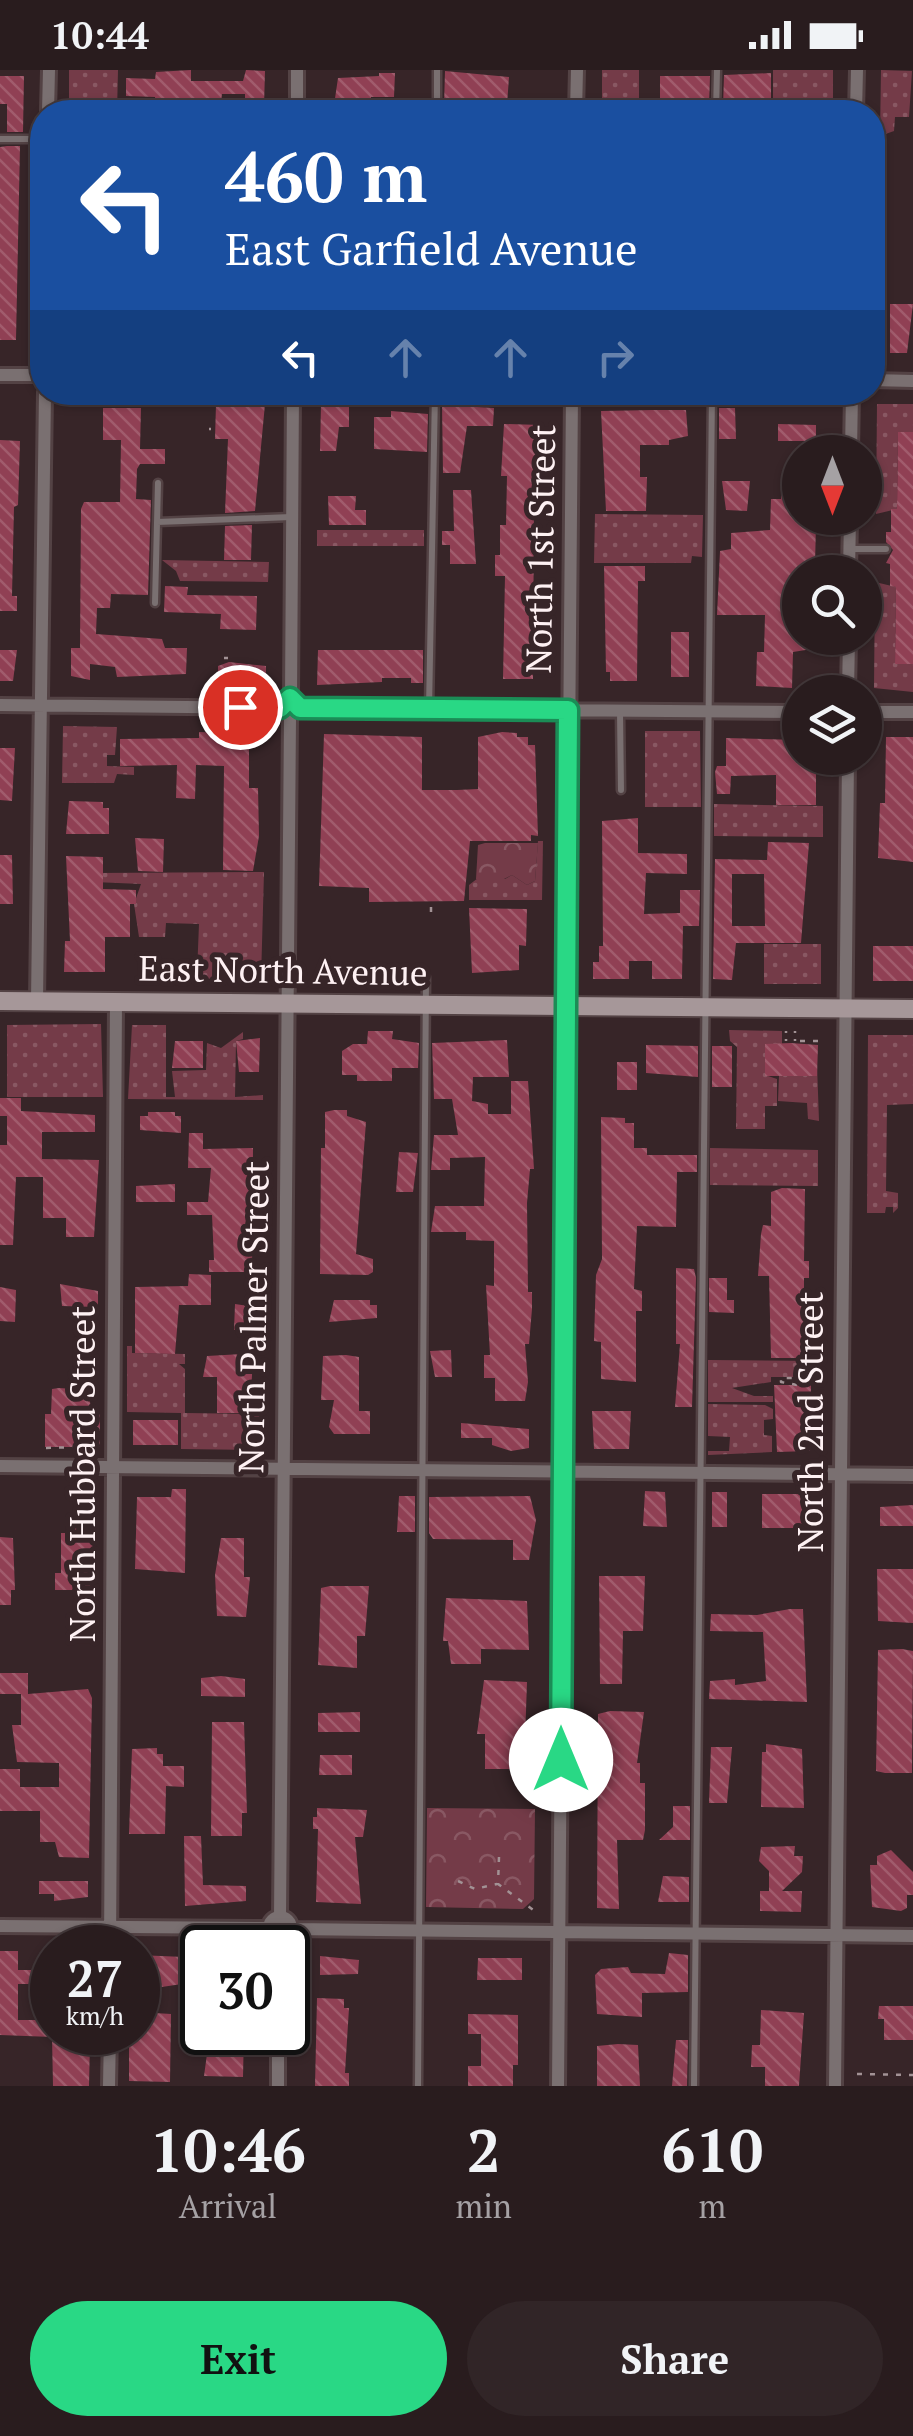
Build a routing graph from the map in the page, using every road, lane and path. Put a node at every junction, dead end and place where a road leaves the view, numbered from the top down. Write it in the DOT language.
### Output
graph roads {
  1 [pos="49,70"];
  2 [pos="297,70"];
  3 [pos="437,70"];
  4 [pos="577,70"];
  5 [pos="717,70"];
  6 [pos="856,70"];
  7 [pos="48,100"];
  8 [pos="297,100"];
  9 [pos="437,100"];
  10 [pos="576,100"];
  11 [pos="716,100"];
  12 [pos="856,100"];
  13 [pos="0,138"];
  14 [pos="30,139"];
  15 [pos="0,374"];
  16 [pos="30,375"];
  17 [pos="885,380"];
  18 [pos="913,380"];
  19 [pos="45,405"];
  20 [pos="293,405"];
  21 [pos="435,405"];
  22 [pos="572,405"];
  23 [pos="712,405"];
  24 [pos="852,405"];
  25 [pos="851,435"];
  26 [pos="158,483"];
  27 [pos="292,517"];
  28 [pos="157,522"];
  29 [pos="849,535"];
  30 [pos="849,549"];
  31 [pos="886,549"];
  32 [pos="849,555"];
  33 [pos="155,604"];
  34 [pos="0,705"];
  35 [pos="41,705"];
  36 [pos="290,708"];
  37 [pos="429,709"];
  38 [pos="568,710"];
  39 [pos="620,711"];
  40 [pos="708,711"];
  41 [pos="782,712"];
  42 [pos="882,712"];
  43 [pos="913,712"];
  44 [pos="848,775"];
  45 [pos="620,790"];
  46 [pos="431,907"];
  47 [pos="431,915"];
  48 [pos="426,977"];
  49 [pos="0,1001"];
  50 [pos="38,1001"];
  51 [pos="116,1001"];
  52 [pos="287,1003"];
  53 [pos="425,1004"];
  54 [pos="566,1006"];
  55 [pos="704,1007"];
  56 [pos="844,1008"];
  57 [pos="913,1009"];
  58 [pos="796,1037"];
  59 [pos="820,1041"];
  60 [pos="807,1378"];
  61 [pos="797,1385"];
  62 [pos="75,1447"];
  63 [pos="46,1448"];
  64 [pos="0,1466"];
  65 [pos="112,1467"];
  66 [pos="282,1468"];
  67 [pos="421,1470"];
  68 [pos="562,1471"];
  69 [pos="701,1472"];
  70 [pos="840,1474"];
  71 [pos="913,1475"];
  72 [pos="499,1857"];
  73 [pos="458,1880"];
  74 [pos="498,1884"];
  75 [pos="536,1912"];
  76 [pos="280,1917"];
  77 [pos="110,1925"];
  78 [pos="278,1925"];
  79 [pos="287,1925"];
  80 [pos="0,1926"];
  81 [pos="30,1926"];
  82 [pos="310,1929"];
  83 [pos="420,1930"];
  84 [pos="560,1931"];
  85 [pos="696,1934"];
  86 [pos="837,1936"];
  87 [pos="913,1936"];
  88 [pos="110,2055"];
  89 [pos="278,2055"];
  90 [pos="857,2074"];
  91 [pos="913,2074"];
  92 [pos="110,2086"];
  93 [pos="278,2086"];
  94 [pos="418,2086"];
  95 [pos="558,2086"];
  96 [pos="694,2086"];
  97 [pos="835,2086"];
  1 -- 7 [label="street"];
  2 -- 8 [label="street"];
  3 -- 9 [label="lane"];
  4 -- 10 [label="street"];
  5 -- 11 [label="lane"];
  6 -- 12 [label="street"];
  13 -- 14 [label="lane"];
  15 -- 16 [label="street"];
  17 -- 18 [label="street"];
  19 -- 35 [label="street"];
  20 -- 27 [label="street, North Palmer Street"];
  21 -- 37 [label="lane"];
  22 -- 38 [label="street, North 1st Street"];
  23 -- 40 [label="lane"];
  24 -- 25 [label="street"];
  26 -- 28 [label="lane"];
  27 -- 28 [label="lane"];
  27 -- 36 [label="street, North Palmer Street"];
  28 -- 33 [label="lane"];
  29 -- 30 [label="street"];
  30 -- 31 [label="lane"];
  30 -- 32 [label="street"];
  34 -- 35 [label="street"];
  35 -- 36 [label="street"];
  35 -- 50 [label="street"];
  36 -- 37 [label="street"];
  36 -- 52 [label="street, North Palmer Street"];
  37 -- 38 [label="street"];
  38 -- 39 [label="street"];
  38 -- 54 [label="street, North 1st Street"];
  39 -- 40 [label="street"];
  39 -- 45 [label="lane"];
  40 -- 41 [label="street"];
  40 -- 55 [label="lane"];
  42 -- 43 [label="street"];
  44 -- 56 [label="street, North 2nd Street"];
  46 -- 47 [label="path"];
  48 -- 53 [label="lane"];
  49 -- 50 [label="main road, East North Avenue"];
  50 -- 51 [label="main road, East North Avenue"];
  51 -- 52 [label="main road, East North Avenue"];
  51 -- 65 [label="street, North Hubbard Street"];
  52 -- 53 [label="main road, East North Avenue"];
  52 -- 66 [label="street, North Palmer Street"];
  53 -- 54 [label="main road, East North Avenue"];
  53 -- 67 [label="lane"];
  54 -- 55 [label="main road, East North Avenue"];
  54 -- 68 [label="street, North 1st Street"];
  55 -- 56 [label="main road, East North Avenue"];
  55 -- 69 [label="lane"];
  56 -- 57 [label="main road, East North Avenue"];
  56 -- 70 [label="street, North 2nd Street"];
  58 -- 59 [label="path"];
  60 -- 61 [label="path"];
  62 -- 63 [label="path"];
  64 -- 65 [label="street"];
  65 -- 66 [label="street"];
  65 -- 77 [label="street, North Hubbard Street"];
  66 -- 67 [label="street"];
  66 -- 76 [label="street, North Palmer Street"];
  67 -- 68 [label="street"];
  67 -- 83 [label="lane"];
  68 -- 69 [label="street"];
  68 -- 84 [label="street, North 1st Street"];
  69 -- 70 [label="street"];
  69 -- 85 [label="lane"];
  70 -- 71 [label="street"];
  70 -- 86 [label="street, North 2nd Street"];
  72 -- 74 [label="path"];
  73 -- 74 [label="path"];
  74 -- 75 [label="path"];
  76 -- 78 [label="street"];
  76 -- 79 [label="street"];
  80 -- 81 [label="street"];
  82 -- 83 [label="street"];
  83 -- 84 [label="street"];
  83 -- 94 [label="lane"];
  84 -- 85 [label="street"];
  84 -- 95 [label="street, North 1st Street"];
  85 -- 86 [label="street"];
  85 -- 96 [label="lane"];
  86 -- 87 [label="street"];
  86 -- 97 [label="street, North 2nd Street"];
  88 -- 92 [label="street"];
  89 -- 93 [label="street"];
  90 -- 91 [label="path"];
}
